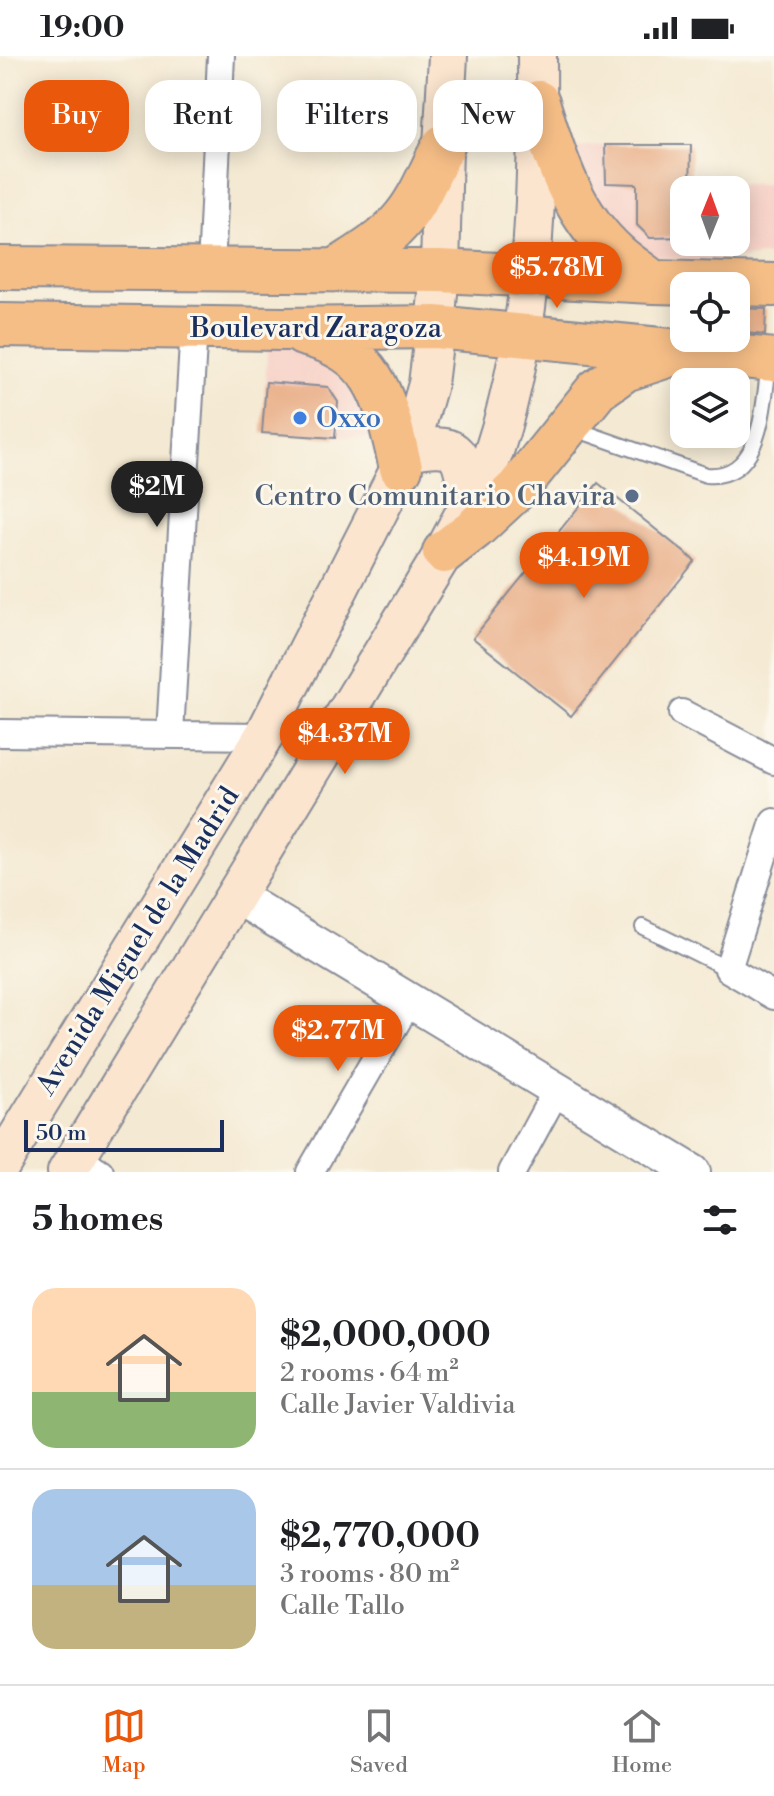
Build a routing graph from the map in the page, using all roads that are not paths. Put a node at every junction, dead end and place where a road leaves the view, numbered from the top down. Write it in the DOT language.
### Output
graph roads {
  1 [pos="221,56"];
  2 [pos="448,56"];
  3 [pos="537,56"];
  4 [pos="447,80"];
  5 [pos="538,80"];
  6 [pos="543,118"];
  7 [pos="440,152"];
  8 [pos="443,152"];
  9 [pos="536,152"];
  10 [pos="0,268"];
  11 [pos="211,269"];
  12 [pos="338,269"];
  13 [pos="440,271"];
  14 [pos="532,274"];
  15 [pos="653,282"];
  16 [pos="774,285"];
  17 [pos="0,325"];
  18 [pos="194,327"];
  19 [pos="435,327"];
  20 [pos="283,329"];
  21 [pos="522,337"];
  22 [pos="670,349"];
  23 [pos="678,352"];
  24 [pos="702,352"];
  25 [pos="772,360"];
  26 [pos="567,426"];
  27 [pos="405,460"];
  28 [pos="470,502"];
  29 [pos="444,552"];
  30 [pos="682,713"];
  31 [pos="0,733"];
  32 [pos="170,733"];
  33 [pos="264,736"];
  34 [pos="774,761"];
  35 [pos="774,822"];
  36 [pos="236,896"];
  37 [pos="643,927"];
  38 [pos="728,969"];
  39 [pos="774,996"];
  40 [pos="410,999"];
  41 [pos="556,1091"];
  42 [pos="0,1166"];
  43 [pos="81,1167"];
  44 [pos="310,1172"];
  45 [pos="512,1172"];
  46 [pos="693,1172"];
  1 -- 11 [label="street"];
  2 -- 4 [label="main road, Avenida Miguel de la Madrid"];
  3 -- 5 [label="main road, Avenida Miguel de la Madrid"];
  6 -- 15 [label="main road"];
  7 -- 12 [label="main road"];
  8 -- 13 [label="main road, Avenida Miguel de la Madrid"];
  9 -- 14 [label="main road, Avenida Miguel de la Madrid"];
  10 -- 11 [label="main road, Boulevard Zaragoza"];
  11 -- 12 [label="main road, Boulevard Zaragoza"];
  12 -- 13 [label="main road, Boulevard Zaragoza"];
  13 -- 14 [label="main road, Boulevard Zaragoza"];
  13 -- 19 [label="main road, Avenida Miguel de la Madrid"];
  14 -- 15 [label="main road, Boulevard Zaragoza"];
  14 -- 21 [label="main road, Avenida Miguel de la Madrid"];
  15 -- 16 [label="main road, Boulevard Zaragoza"];
  17 -- 18 [label="main road, Boulevard Zaragoza"];
  18 -- 20 [label="main road, Boulevard Zaragoza"];
  18 -- 32 [label="street"];
  19 -- 20 [label="main road, Boulevard Zaragoza"];
  19 -- 21 [label="main road, Boulevard Zaragoza"];
  19 -- 27 [label="main road, Avenida Miguel de la Madrid"];
  20 -- 27 [label="main road"];
  21 -- 22 [label="main road, Boulevard Zaragoza"];
  21 -- 28 [label="main road, Avenida Miguel de la Madrid"];
  23 -- 26 [label="main road"];
  24 -- 25 [label="main road, Boulevard Zaragoza"];
  25 -- 26 [label="lane"];
  26 -- 29 [label="main road"];
  27 -- 28 [label="main road"];
  27 -- 33 [label="main road, Avenida Miguel de la Madrid"];
  28 -- 29 [label="main road, Avenida Miguel de la Madrid"];
  29 -- 36 [label="main road, Avenida Miguel de la Madrid"];
  30 -- 34 [label="street"];
  31 -- 32 [label="street"];
  32 -- 33 [label="street"];
  33 -- 42 [label="main road, Avenida Miguel de la Madrid"];
  35 -- 38 [label="street"];
  36 -- 40 [label="street"];
  36 -- 43 [label="main road, Avenida Miguel de la Madrid"];
  37 -- 38 [label="lane"];
  38 -- 39 [label="street"];
  40 -- 41 [label="street"];
  40 -- 44 [label="street"];
  41 -- 45 [label="street"];
  41 -- 46 [label="street"];
}
